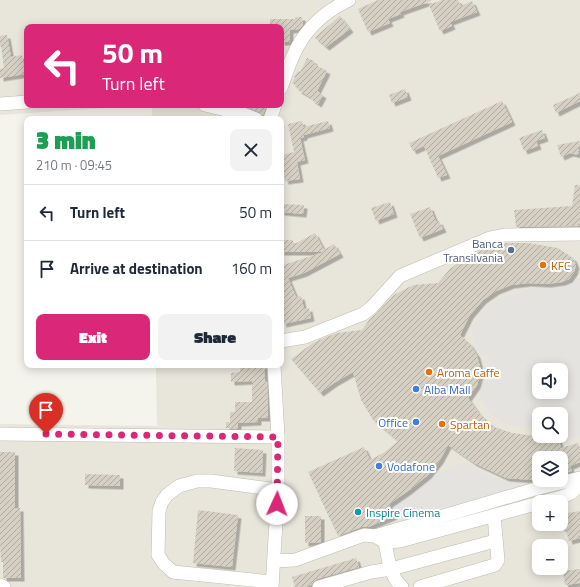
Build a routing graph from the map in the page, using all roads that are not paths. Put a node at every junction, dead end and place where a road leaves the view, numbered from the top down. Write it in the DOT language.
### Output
graph roads {
  1 [pos="349,0"];
  2 [pos="284,80"];
  3 [pos="24,102"];
  4 [pos="0,104"];
  5 [pos="218,108"];
  6 [pos="248,116"];
  7 [pos="580,234"];
  8 [pos="284,340"];
  9 [pos="274,368"];
  10 [pos="0,434"];
  11 [pos="278,437"];
  12 [pos="580,478"];
  13 [pos="580,483"];
  14 [pos="278,490"];
  15 [pos="566,495"];
  16 [pos="532,505"];
  17 [pos="494,516"];
  18 [pos="380,539"];
  19 [pos="495,540"];
  20 [pos="274,561"];
  21 [pos="391,569"];
  22 [pos="272,584"];
  23 [pos="0,585"];
  24 [pos="4,587"];
  25 [pos="319,587"];
  26 [pos="402,587"];
  27 [pos="420,587"];
  1 -- 2 [label="street"];
  3 -- 4 [label="street"];
  5 -- 6 [label="street"];
  7 -- 8 [label="street"];
  9 -- 11 [label="street"];
  10 -- 11 [label="street"];
  11 -- 14 [label="street"];
  12 -- 18 [label="street"];
  13 -- 15 [label="street"];
  14 -- 20 [label="street"];
  14 -- 22 [label="street"];
  16 -- 17 [label="street"];
  17 -- 18 [label="street"];
  17 -- 19 [label="street"];
  18 -- 20 [label="street"];
  18 -- 21 [label="street"];
  19 -- 21 [label="street"];
  19 -- 27 [label="street"];
  20 -- 22 [label="street"];
  21 -- 25 [label="street"];
  21 -- 26 [label="street"];
  23 -- 24 [label="street"];
}
